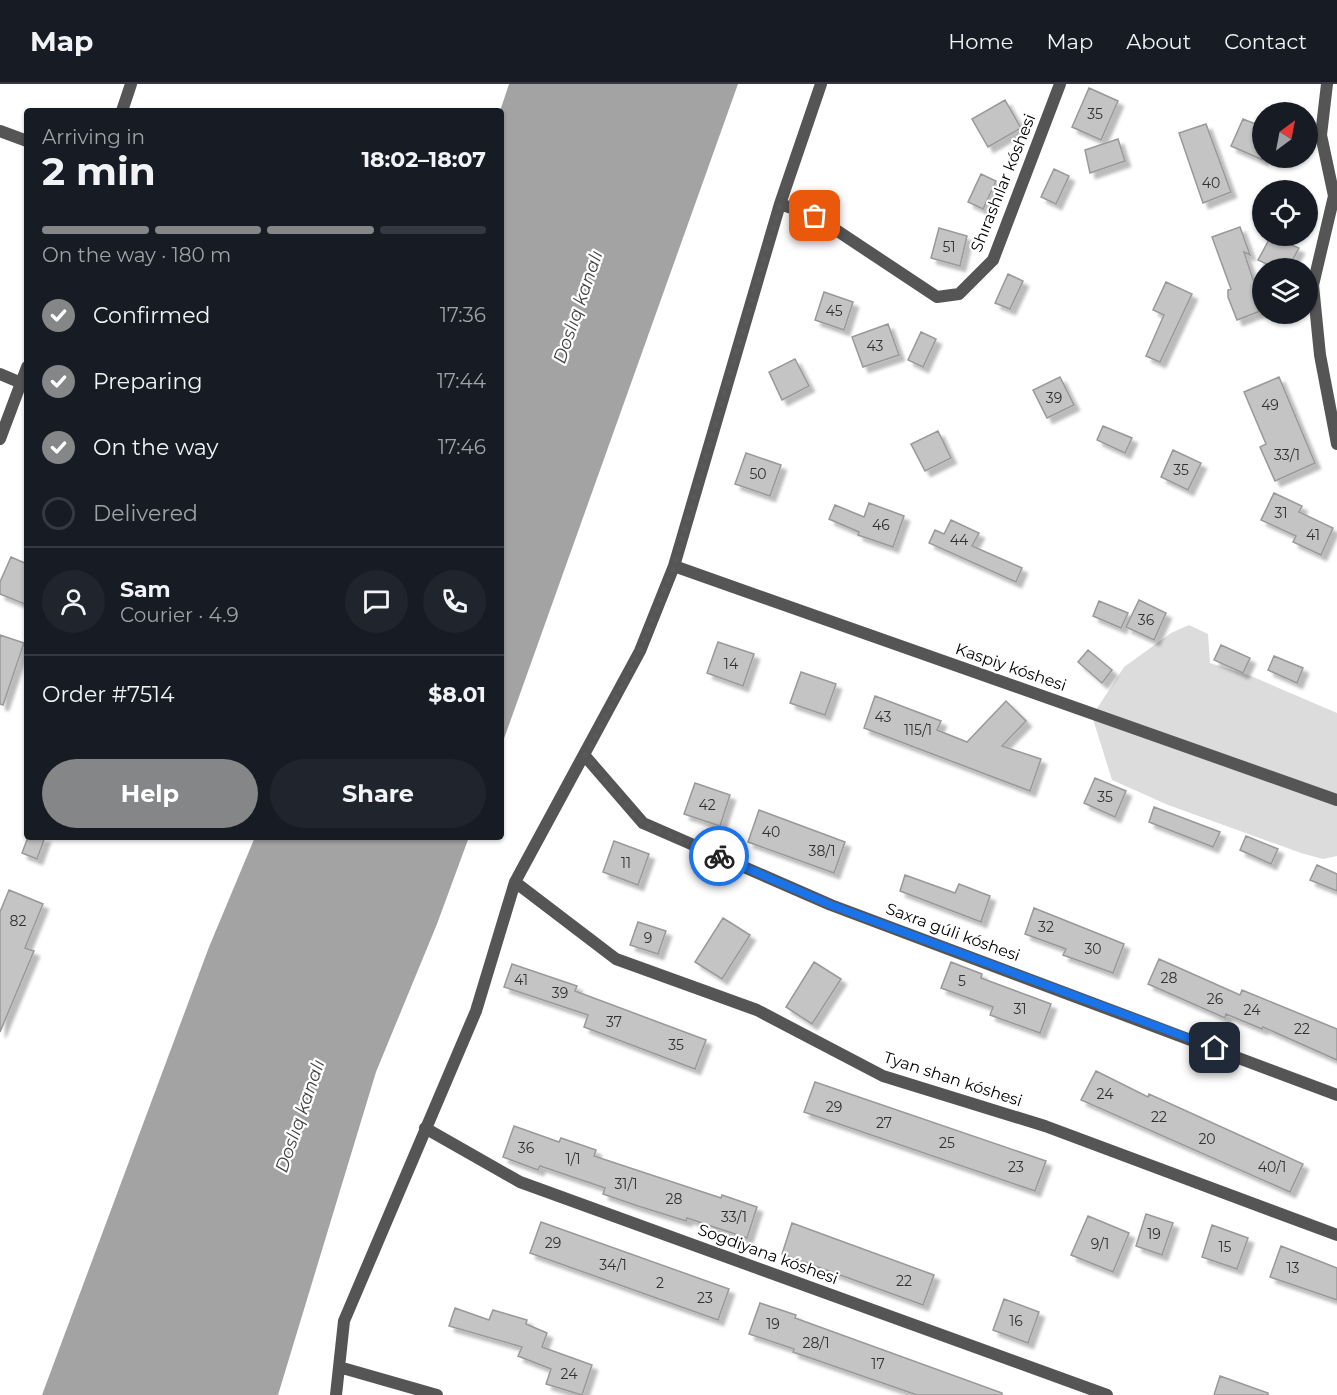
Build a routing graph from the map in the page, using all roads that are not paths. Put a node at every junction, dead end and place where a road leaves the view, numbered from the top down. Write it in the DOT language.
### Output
graph roads {
  1 [pos="131,84"];
  2 [pos="821,84"];
  3 [pos="1060,84"];
  4 [pos="1328,84"];
  5 [pos="123,108"];
  6 [pos="0,131"];
  7 [pos="24,140"];
  8 [pos="780,204"];
  9 [pos="0,374"];
  10 [pos="24,384"];
  11 [pos="0,440"];
  12 [pos="1337,444"];
  13 [pos="674,566"];
  14 [pos="585,756"];
  15 [pos="1337,801"];
  16 [pos="515,882"];
  17 [pos="1337,1095"];
  18 [pos="425,1128"];
  19 [pos="1337,1235"];
  20 [pos="339,1367"];
  21 [pos="336,1395"];
  22 [pos="437,1395"];
  23 [pos="1107,1395"];
  1 -- 5 [label="street"];
  2 -- 8 [label="street"];
  3 -- 8 [label="street, Shırashılar kóshesi"];
  4 -- 12 [label="street"];
  6 -- 7 [label="street"];
  8 -- 13 [label="street"];
  9 -- 10 [label="street"];
  10 -- 11 [label="street"];
  13 -- 14 [label="street"];
  13 -- 15 [label="street, Kaspiy kóshesi"];
  14 -- 16 [label="street"];
  14 -- 17 [label="street, Saxra gúli kóshesi"];
  16 -- 18 [label="street"];
  16 -- 19 [label="street, Tyan shan kóshesi"];
  18 -- 20 [label="street"];
  18 -- 23 [label="street, Sogdiyana kóshesi"];
  20 -- 21 [label="street"];
  20 -- 22 [label="street"];
}
